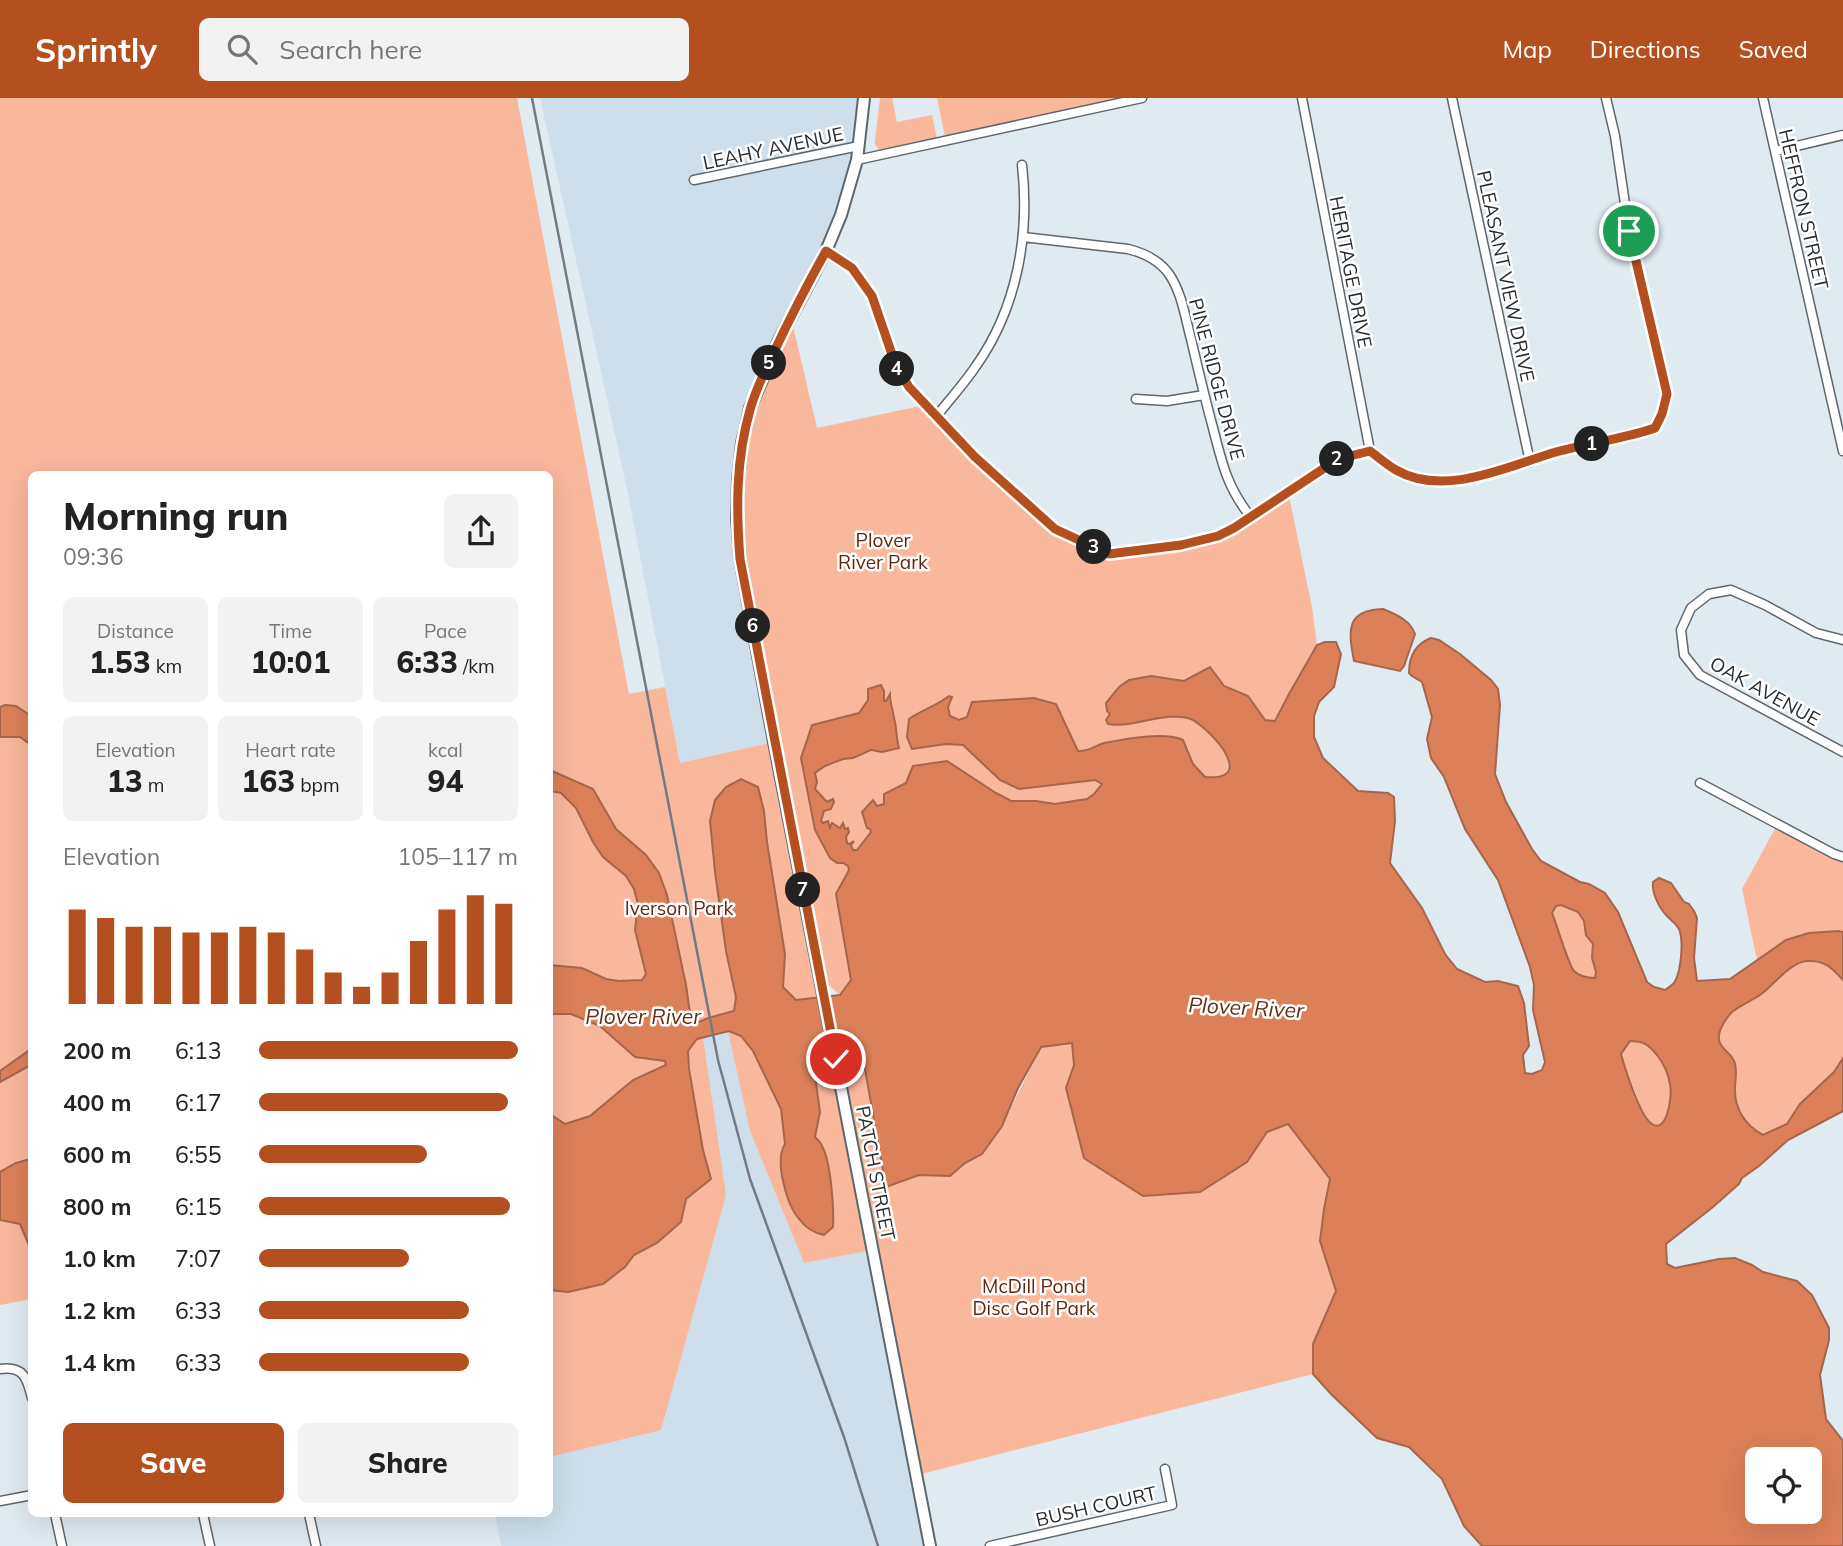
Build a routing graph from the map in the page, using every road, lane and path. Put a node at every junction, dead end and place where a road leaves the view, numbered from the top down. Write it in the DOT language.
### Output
graph roads {
  1 [pos="864,98"];
  2 [pos="1142,98"];
  3 [pos="1302,98"];
  4 [pos="1452,98"];
  5 [pos="1606,98"];
  6 [pos="1763,98"];
  7 [pos="1843,135"];
  8 [pos="859,146"];
  9 [pos="1775,151"];
  10 [pos="857,160"];
  11 [pos="1022,165"];
  12 [pos="694,180"];
  13 [pos="1023,237"];
  14 [pos="826,251"];
  15 [pos="1204,395"];
  16 [pos="1136,399"];
  17 [pos="936,417"];
  18 [pos="1370,451"];
  19 [pos="1843,451"];
  20 [pos="1530,461"];
  21 [pos="1250,516"];
  22 [pos="1843,640"];
  23 [pos="1843,752"];
  24 [pos="1700,783"];
  25 [pos="1843,857"];
  26 [pos="0,1369"];
  27 [pos="28,1384"];
  28 [pos="1165,1469"];
  29 [pos="28,1496"];
  30 [pos="0,1501"];
  31 [pos="56,1517"];
  32 [pos="204,1517"];
  33 [pos="310,1517"];
  34 [pos="62,1546"];
  35 [pos="210,1546"];
  36 [pos="316,1546"];
  37 [pos="930,1546"];
  38 [pos="990,1546"];
  1 -- 8 [label="street, PATCH STREET"];
  2 -- 10 [label="street, LEAHY AVENUE"];
  3 -- 18 [label="street, HERITAGE DRIVE"];
  4 -- 20 [label="street, PLEASANT VIEW DRIVE"];
  5 -- 20 [label="street"];
  6 -- 9 [label="street, HEFFRON STREET"];
  7 -- 9 [label="street"];
  8 -- 10 [label="street, PATCH STREET"];
  8 -- 12 [label="street, LEAHY AVENUE"];
  9 -- 19 [label="street, HEFFRON STREET"];
  10 -- 14 [label="street, PATCH STREET"];
  11 -- 13 [label="street"];
  13 -- 15 [label="street, PINE RIDGE DRIVE"];
  13 -- 17 [label="street"];
  14 -- 17 [label="street"];
  14 -- 37 [label="street, PATCH STREET"];
  15 -- 16 [label="street"];
  15 -- 21 [label="street, PINE RIDGE DRIVE"];
  17 -- 21 [label="street"];
  18 -- 20 [label="street"];
  18 -- 21 [label="street"];
  22 -- 23 [label="street, OAK AVENUE"];
  24 -- 25 [label="street"];
  26 -- 27 [label="street"];
  28 -- 38 [label="street, BUSH COURT"];
  29 -- 30 [label="street"];
  31 -- 34 [label="street"];
  32 -- 35 [label="street"];
  33 -- 36 [label="street"];
}
